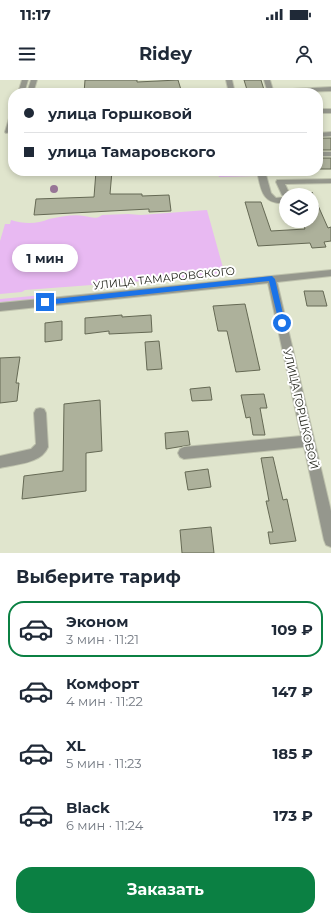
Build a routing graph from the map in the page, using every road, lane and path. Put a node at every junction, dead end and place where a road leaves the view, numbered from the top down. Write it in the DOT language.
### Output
graph roads {
  1 [pos="262,176"];
  2 [pos="331,181"];
  3 [pos="283,188"];
  4 [pos="279,201"];
  5 [pos="331,273"];
  6 [pos="272,279"];
  7 [pos="0,307"];
  8 [pos="40,413"];
  9 [pos="308,440"];
  10 [pos="184,452"];
  11 [pos="0,462"];
  12 [pos="331,540"];
  1 -- 4 [label="street"];
  2 -- 3 [label="street"];
  5 -- 6 [label="street, УЛИЦА ТАМАРОВСКОГО"];
  6 -- 7 [label="street, УЛИЦА ТАМАРОВСКОГО"];
  6 -- 9 [label="street, УЛИЦА ГОРШКОВОЙ"];
  8 -- 11 [label="street"];
  9 -- 10 [label="street"];
  9 -- 12 [label="street, УЛИЦА ГОРШКОВОЙ"];
}
